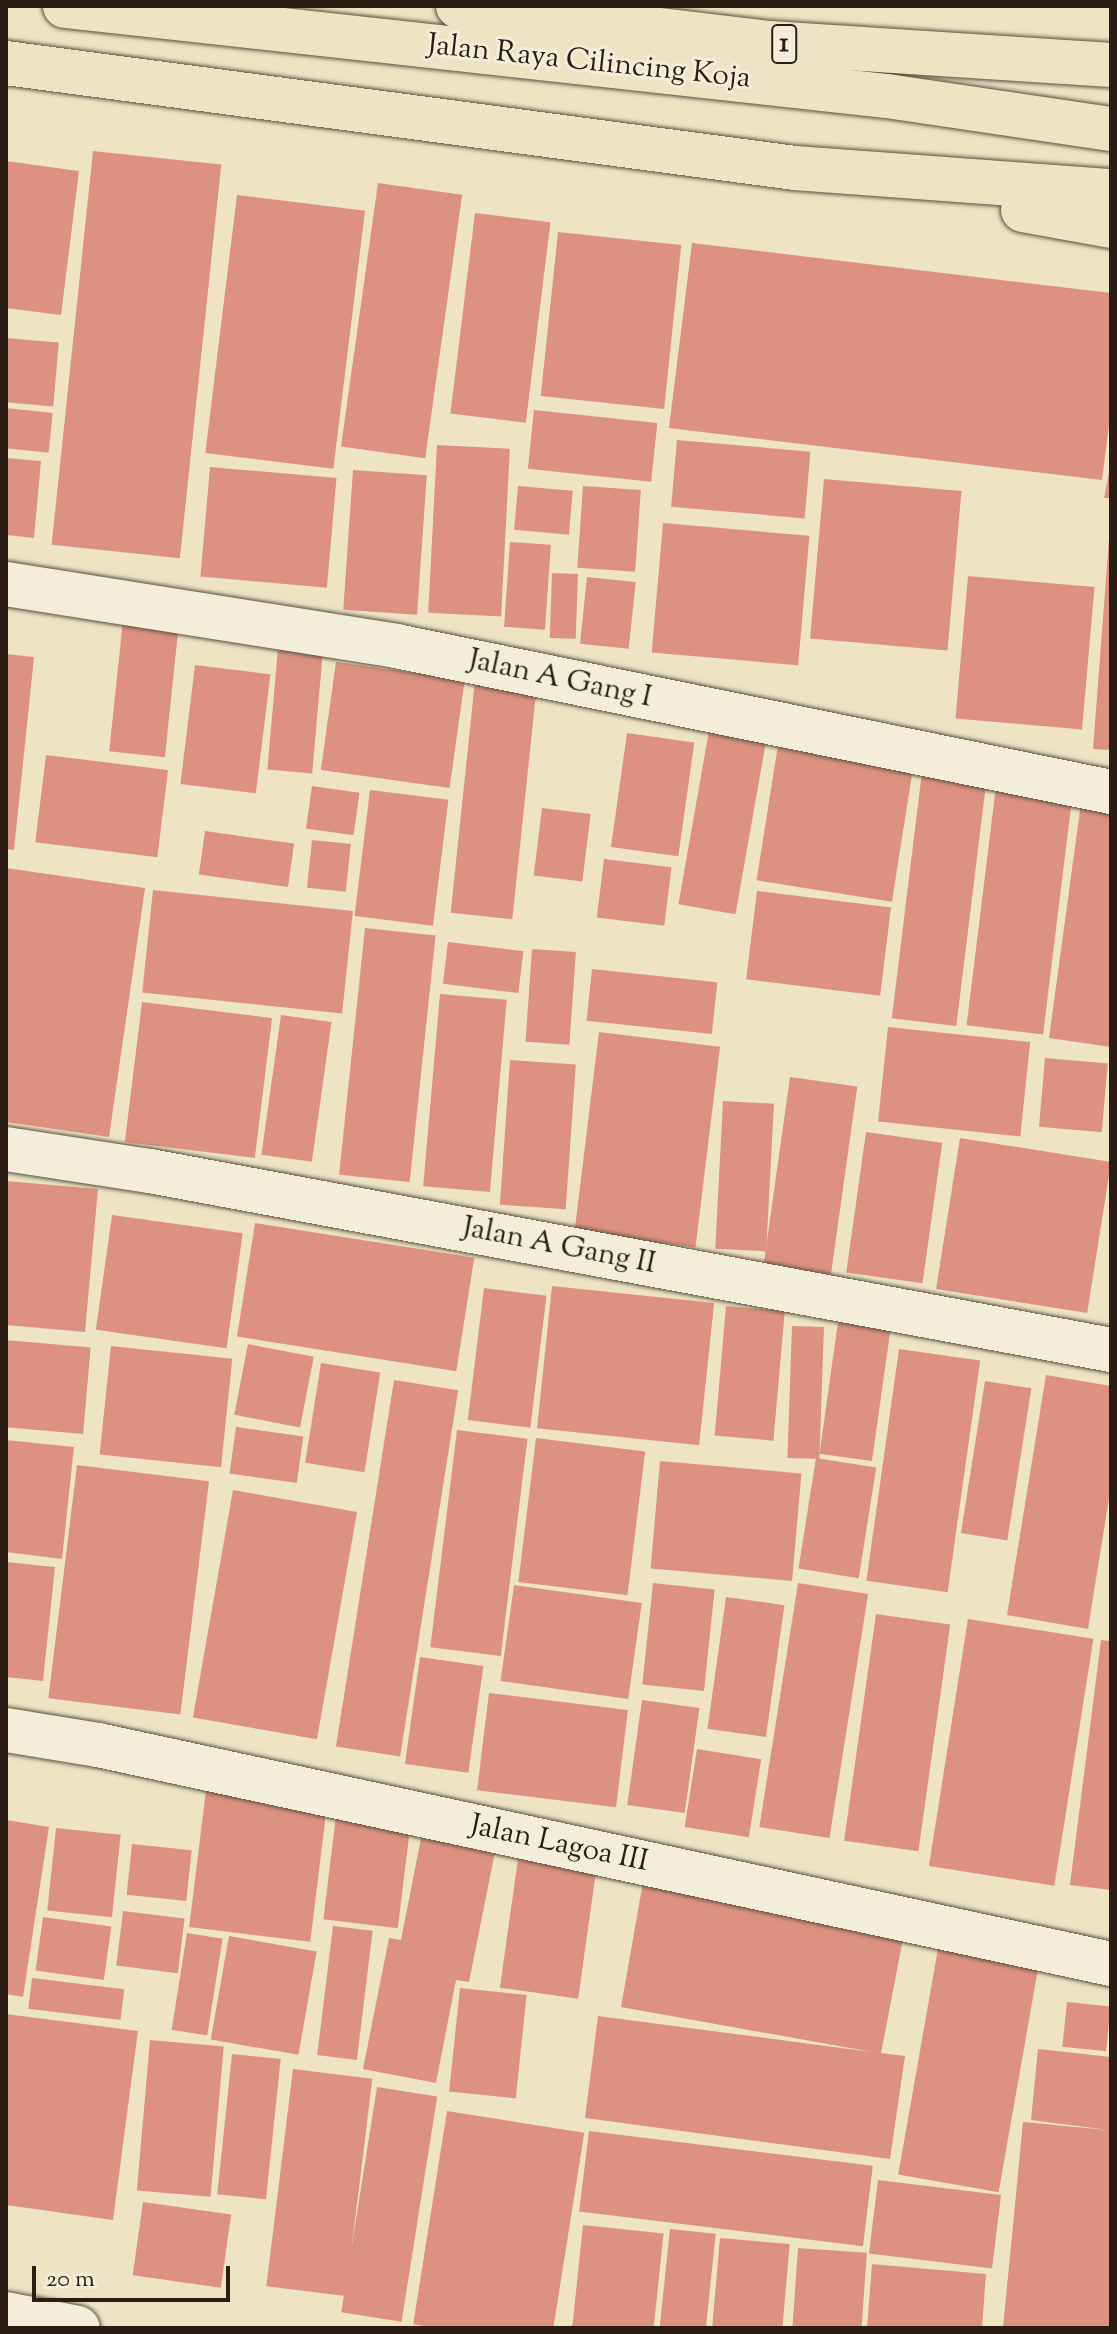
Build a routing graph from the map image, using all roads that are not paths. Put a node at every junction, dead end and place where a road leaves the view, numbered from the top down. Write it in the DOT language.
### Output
graph roads {
  1 [pos="65,6"];
  2 [pos="458,6"];
  3 [pos="6,63"];
  4 [pos="1111,65"];
  5 [pos="1111,129"];
  6 [pos="795,168"];
  7 [pos="1111,191"];
  8 [pos="1111,226"];
  9 [pos="6,584"];
  10 [pos="1111,792"];
  11 [pos="6,1149"];
  12 [pos="1111,1350"];
  13 [pos="6,1730"];
  14 [pos="1111,1964"];
  15 [pos="6,2314"];
  16 [pos="78,2328"];
  1 -- 5 [label="highway, Jalan Raya Cilincing Koja"];
  2 -- 4 [label="highway, 1"];
  3 -- 6 [label="highway"];
  6 -- 7 [label="highway"];
  6 -- 8 [label="highway"];
  9 -- 10 [label="street, Jalan A Gang I"];
  11 -- 12 [label="street, Jalan A Gang II"];
  13 -- 14 [label="street, Jalan Lagoa III"];
  15 -- 16 [label="street"];
}
